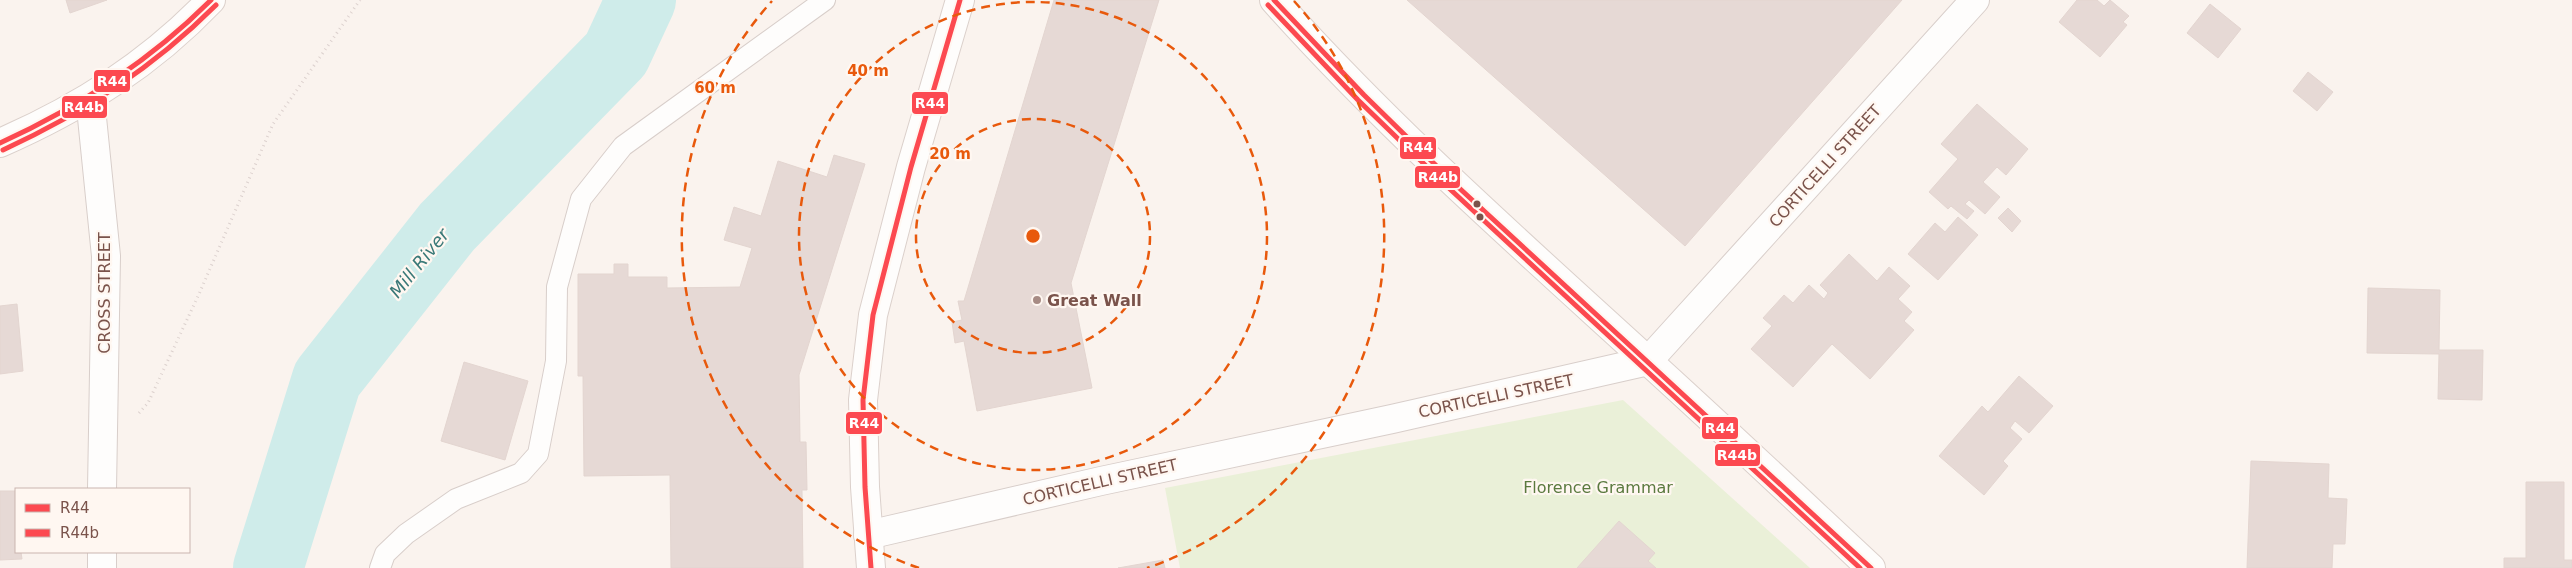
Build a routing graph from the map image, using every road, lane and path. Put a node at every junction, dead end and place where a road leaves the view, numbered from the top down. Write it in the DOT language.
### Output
graph roads {
  1 [pos="210,0"];
  2 [pos="360,0"];
  3 [pos="824,0"];
  4 [pos="960,0"];
  5 [pos="1274,0"];
  6 [pos="1975,0"];
  7 [pos="90,98"];
  8 [pos="0,142"];
  9 [pos="1648,361"];
  10 [pos="102,451"];
  11 [pos="102,488"];
  12 [pos="868,535"];
  13 [pos="102,553"];
  14 [pos="102,568"];
  15 [pos="380,568"];
  16 [pos="871,568"];
  17 [pos="1871,568"];
  1 -- 7 [label="street"];
  2 -- 10 [label="path"];
  3 -- 15 [label="lane"];
  4 -- 12 [label="street"];
  5 -- 9 [label="street"];
  6 -- 9 [label="street, CORTICELLI STREET"];
  7 -- 8 [label="street"];
  7 -- 10 [label="street, CROSS STREET"];
  9 -- 12 [label="street, CORTICELLI STREET"];
  9 -- 17 [label="street"];
  10 -- 11 [label="street, CROSS STREET"];
  12 -- 16 [label="street"];
  13 -- 14 [label="street"];
}
